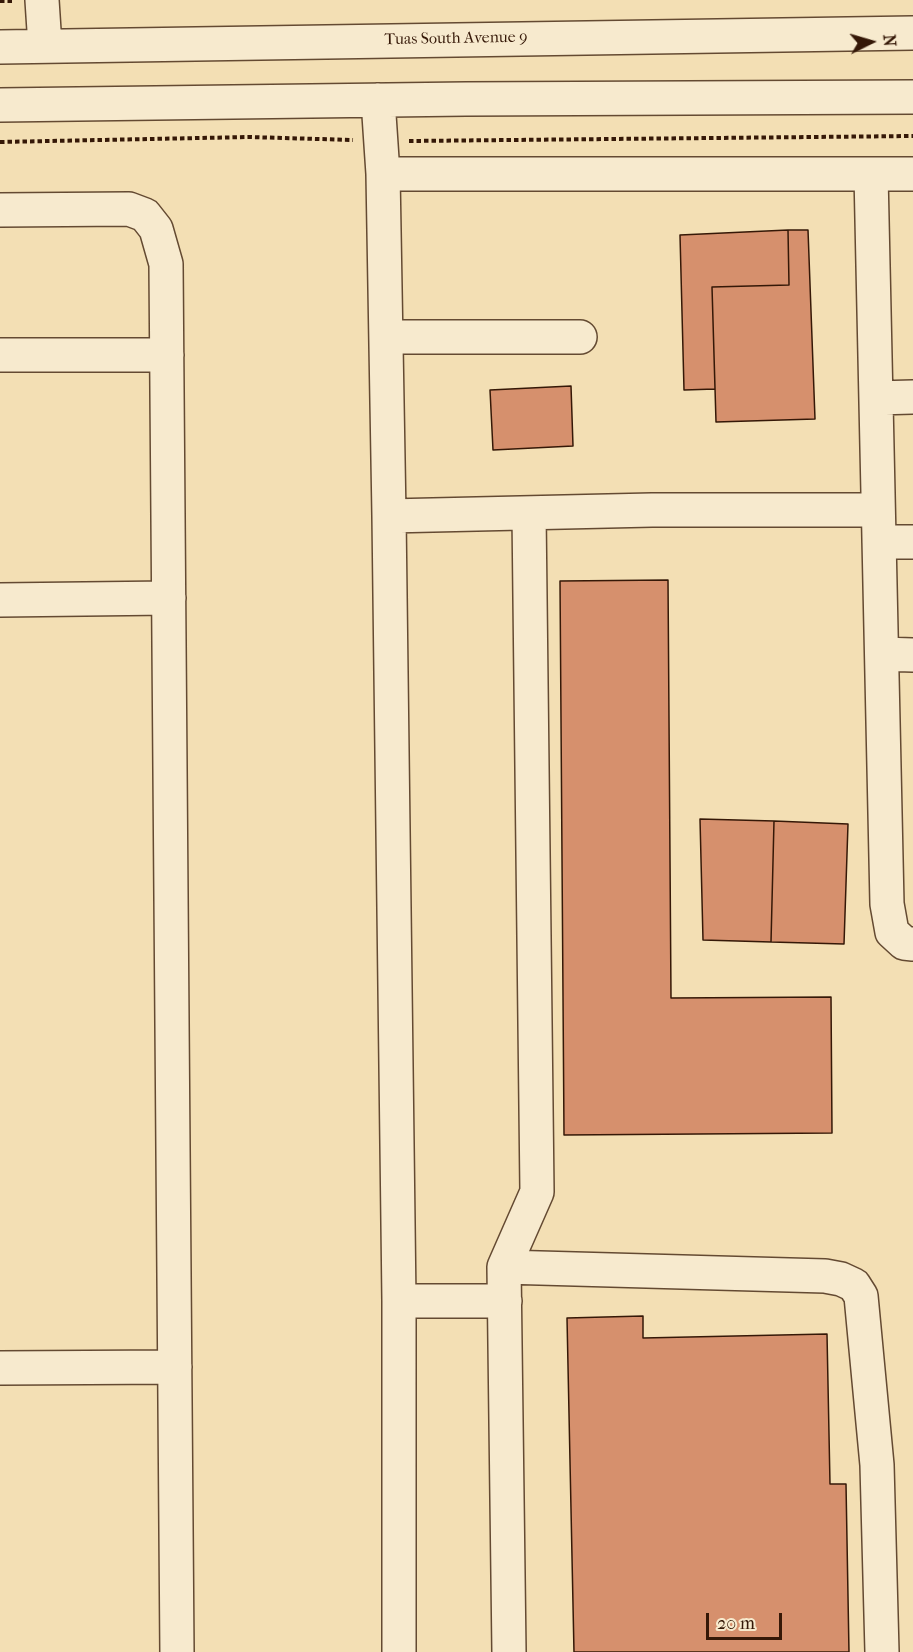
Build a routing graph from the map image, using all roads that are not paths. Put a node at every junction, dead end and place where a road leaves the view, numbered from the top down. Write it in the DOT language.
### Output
graph roads {
  1 [pos="42,0"];
  2 [pos="913,33"];
  3 [pos="45,46"];
  4 [pos="0,47"];
  5 [pos="913,97"];
  6 [pos="378,100"];
  7 [pos="0,105"];
  8 [pos="383,174"];
  9 [pos="871,174"];
  10 [pos="913,174"];
  11 [pos="0,210"];
  12 [pos="386,337"];
  13 [pos="580,337"];
  14 [pos="0,355"];
  15 [pos="167,355"];
  16 [pos="913,397"];
  17 [pos="876,398"];
  18 [pos="529,513"];
  19 [pos="389,516"];
  20 [pos="879,526"];
  21 [pos="913,542"];
  22 [pos="169,598"];
  23 [pos="0,600"];
  24 [pos="897,655"];
  25 [pos="913,944"];
  26 [pos="504,1267"];
  27 [pos="399,1301"];
  28 [pos="505,1301"];
  29 [pos="175,1366"];
  30 [pos="0,1368"];
  31 [pos="177,1652"];
  32 [pos="399,1652"];
  33 [pos="509,1652"];
  34 [pos="882,1652"];
  1 -- 3 [label="street"];
  2 -- 3 [label="street, Tuas South Avenue 9"];
  3 -- 4 [label="street, Tuas South Avenue 9"];
  5 -- 6 [label="street"];
  6 -- 7 [label="street"];
  6 -- 8 [label="street"];
  8 -- 9 [label="street"];
  8 -- 12 [label="street"];
  9 -- 10 [label="street"];
  9 -- 17 [label="street"];
  11 -- 15 [label="street"];
  12 -- 13 [label="street"];
  12 -- 19 [label="street"];
  14 -- 15 [label="street"];
  15 -- 22 [label="street"];
  16 -- 17 [label="street"];
  17 -- 20 [label="street"];
  18 -- 19 [label="street"];
  18 -- 20 [label="street"];
  18 -- 26 [label="street"];
  19 -- 27 [label="street"];
  20 -- 21 [label="street"];
  20 -- 24 [label="street"];
  22 -- 23 [label="street"];
  22 -- 29 [label="street"];
  24 -- 25 [label="street"];
  26 -- 28 [label="street"];
  26 -- 34 [label="street"];
  27 -- 28 [label="street"];
  27 -- 32 [label="street"];
  28 -- 33 [label="street"];
  29 -- 30 [label="street"];
  29 -- 31 [label="street"];
}
